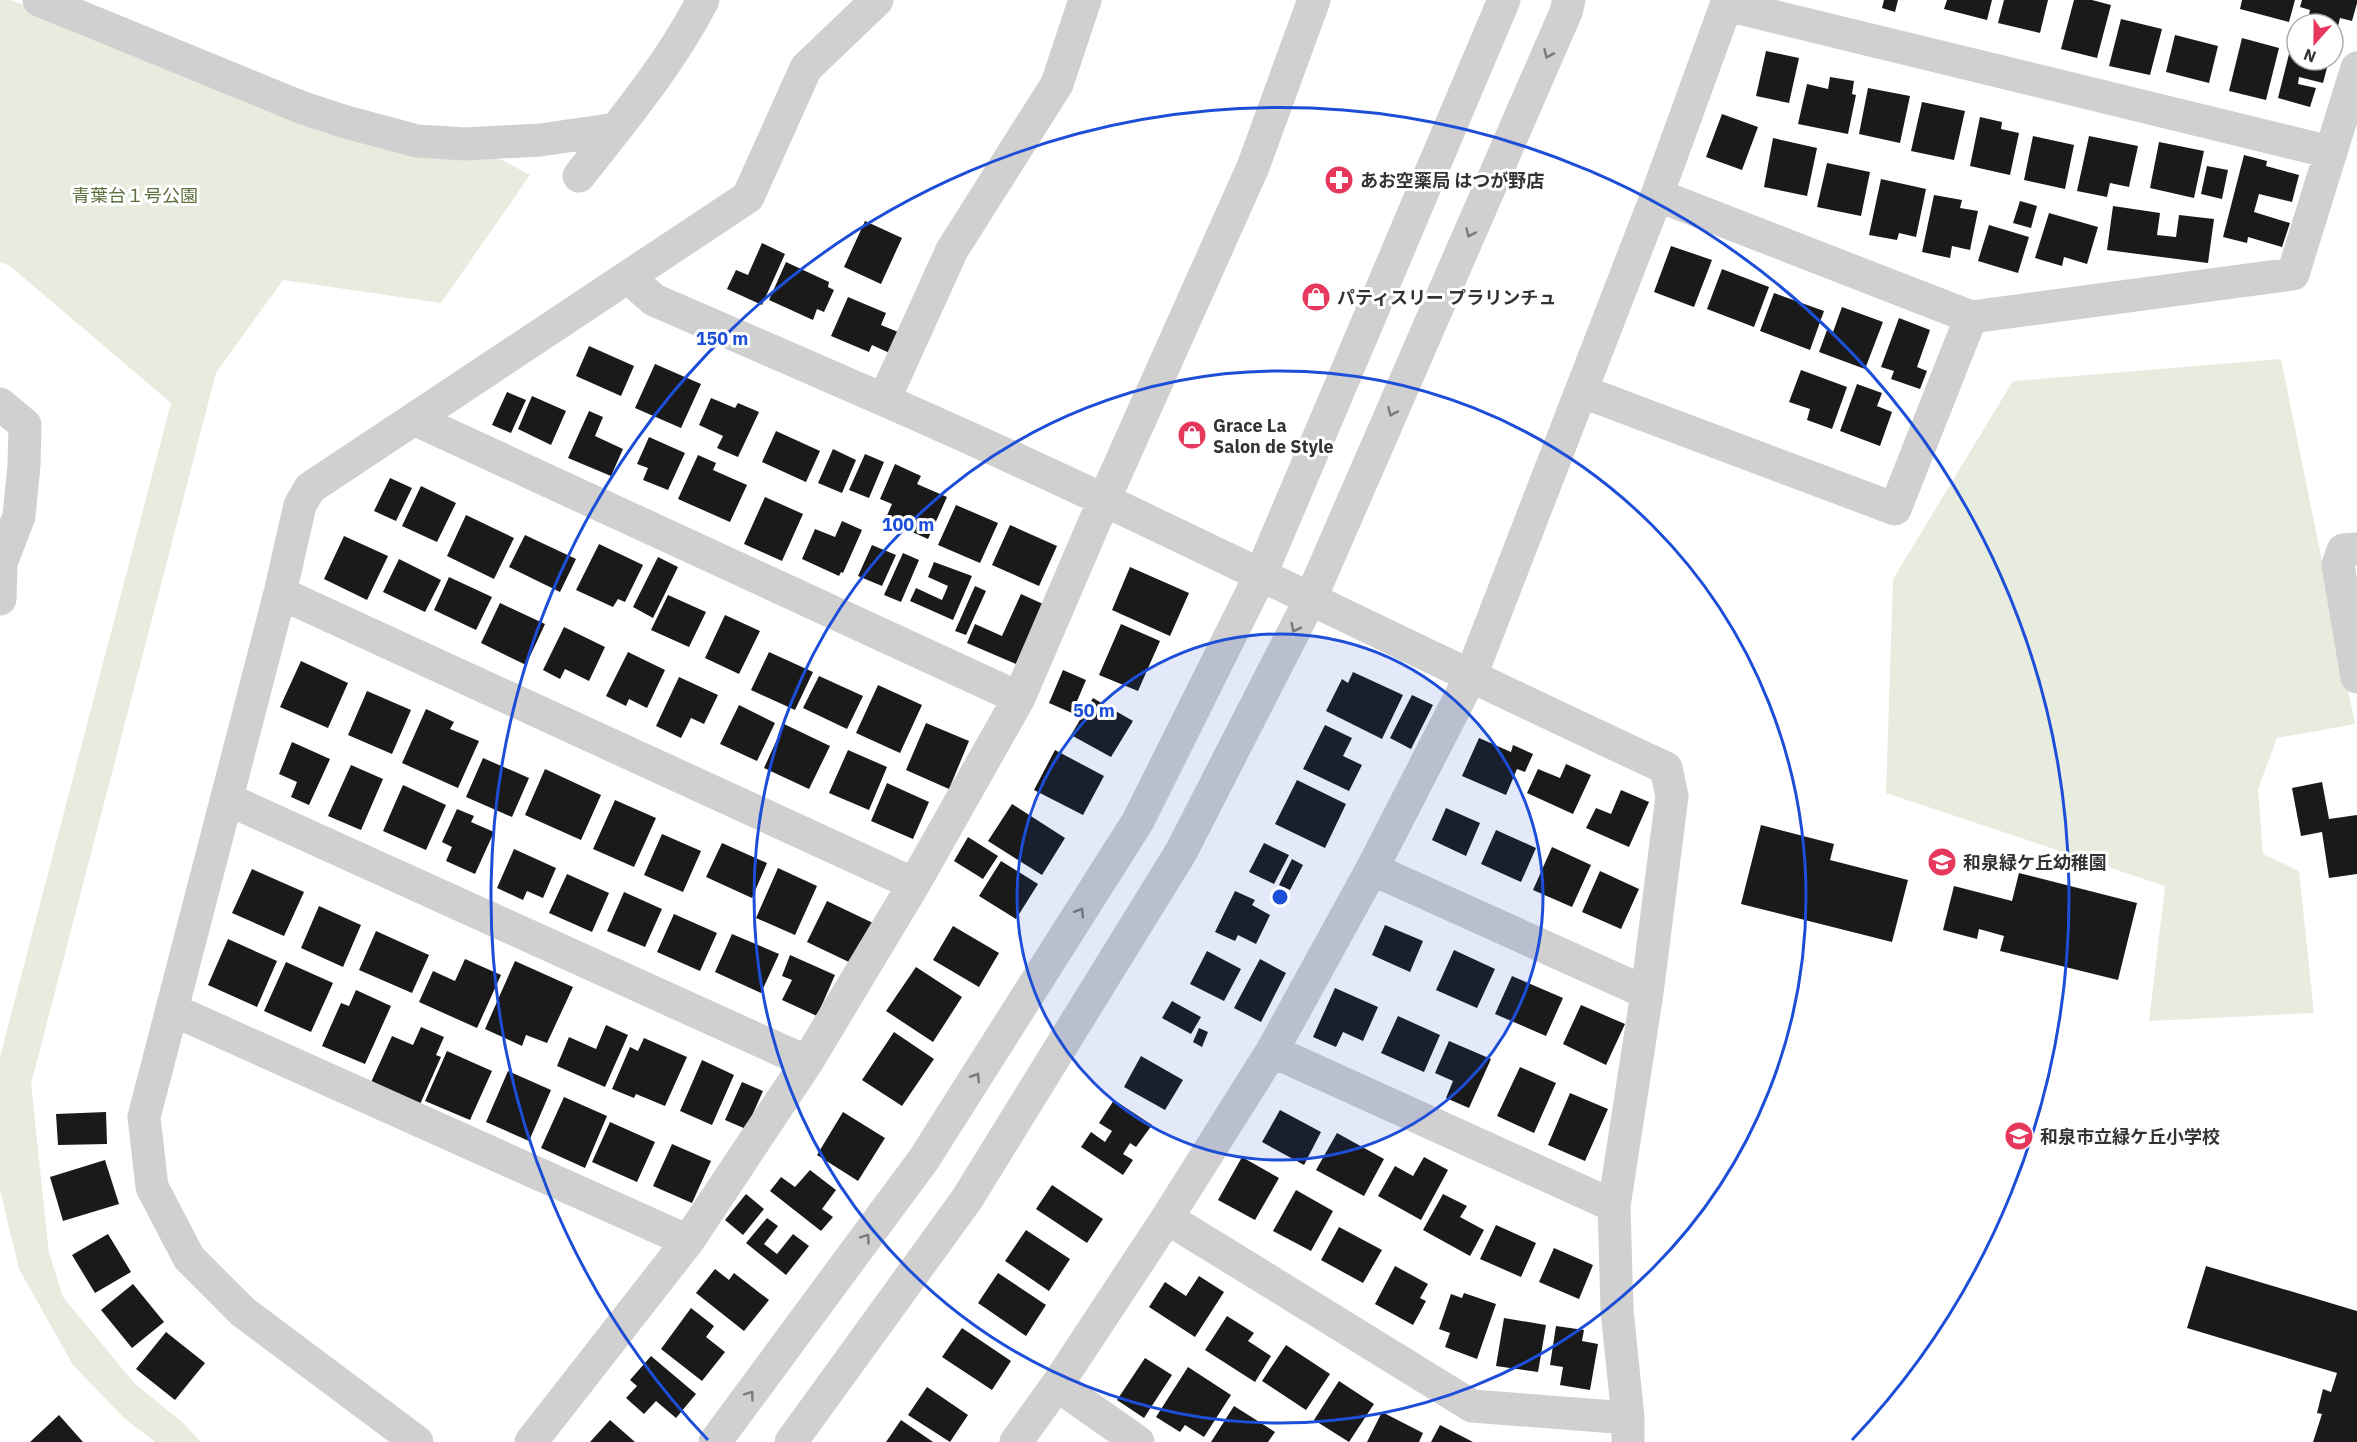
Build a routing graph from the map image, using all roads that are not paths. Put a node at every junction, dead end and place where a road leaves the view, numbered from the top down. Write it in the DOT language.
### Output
graph roads {
  1 [pos="39,0"];
  2 [pos="703,0"];
  3 [pos="877,0"];
  4 [pos="1086,0"];
  5 [pos="1314,0"];
  6 [pos="1504,0"];
  7 [pos="1569,0"];
  8 [pos="1728,2"];
  9 [pos="2357,68"];
  10 [pos="616,129"];
  11 [pos="2330,152"];
  12 [pos="579,176"];
  13 [pos="1657,195"];
  14 [pos="629,278"];
  15 [pos="1971,317"];
  16 [pos="1581,391"];
  17 [pos="884,400"];
  18 [pos="0,404"];
  19 [pos="414,419"];
  20 [pos="1104,500"];
  21 [pos="2357,549"];
  22 [pos="0,563"];
  23 [pos="1260,576"];
  24 [pos="280,593"];
  25 [pos="0,599"];
  26 [pos="1310,600"];
  27 [pos="2357,677"];
  28 [pos="1470,678"];
  29 [pos="1019,698"];
  30 [pos="227,799"];
  31 [pos="1372,869"];
  32 [pos="914,884"];
  33 [pos="1647,993"];
  34 [pos="173,1010"];
  35 [pos="1272,1051"];
  36 [pos="807,1062"];
  37 [pos="1614,1206"];
  38 [pos="1167,1218"];
  39 [pos="688,1241"];
  40 [pos="1057,1385"];
  41 [pos="1628,1430"];
  42 [pos="417,1442"];
  43 [pos="531,1442"];
  44 [pos="715,1442"];
  45 [pos="791,1442"];
  46 [pos="1016,1442"];
  47 [pos="1138,1442"];
  1 -- 10 [label="street"];
  2 -- 10 [label="street"];
  3 -- 14 [label="street"];
  4 -- 17 [label="street"];
  5 -- 20 [label="street"];
  6 -- 23 [label="street"];
  7 -- 26 [label="street, one-way"];
  8 -- 11 [label="street"];
  8 -- 13 [label="street"];
  9 -- 11 [label="street"];
  10 -- 12 [label="street"];
  11 -- 15 [label="street"];
  13 -- 15 [label="street"];
  13 -- 16 [label="street"];
  14 -- 17 [label="street"];
  14 -- 19 [label="street"];
  15 -- 16 [label="street"];
  16 -- 28 [label="street"];
  17 -- 20 [label="street"];
  18 -- 22 [label="street"];
  19 -- 24 [label="street"];
  19 -- 29 [label="street"];
  20 -- 23 [label="street"];
  20 -- 29 [label="street"];
  21 -- 27 [label="street"];
  22 -- 25 [label="street"];
  23 -- 26 [label="street"];
  44 -- 23 [label="street, one-way"];
  24 -- 30 [label="street"];
  24 -- 32 [label="street"];
  26 -- 28 [label="street"];
  26 -- 45 [label="street, one-way"];
  28 -- 31 [label="street"];
  28 -- 33 [label="street"];
  29 -- 32 [label="street"];
  30 -- 34 [label="street"];
  30 -- 36 [label="street"];
  31 -- 33 [label="street"];
  31 -- 35 [label="street"];
  32 -- 36 [label="street"];
  33 -- 37 [label="street"];
  34 -- 39 [label="street"];
  34 -- 42 [label="street"];
  35 -- 37 [label="street"];
  35 -- 38 [label="street"];
  36 -- 39 [label="street"];
  37 -- 41 [label="street"];
  38 -- 40 [label="street"];
  38 -- 41 [label="street"];
  39 -- 43 [label="street"];
  40 -- 46 [label="street"];
  40 -- 47 [label="street"];
}
